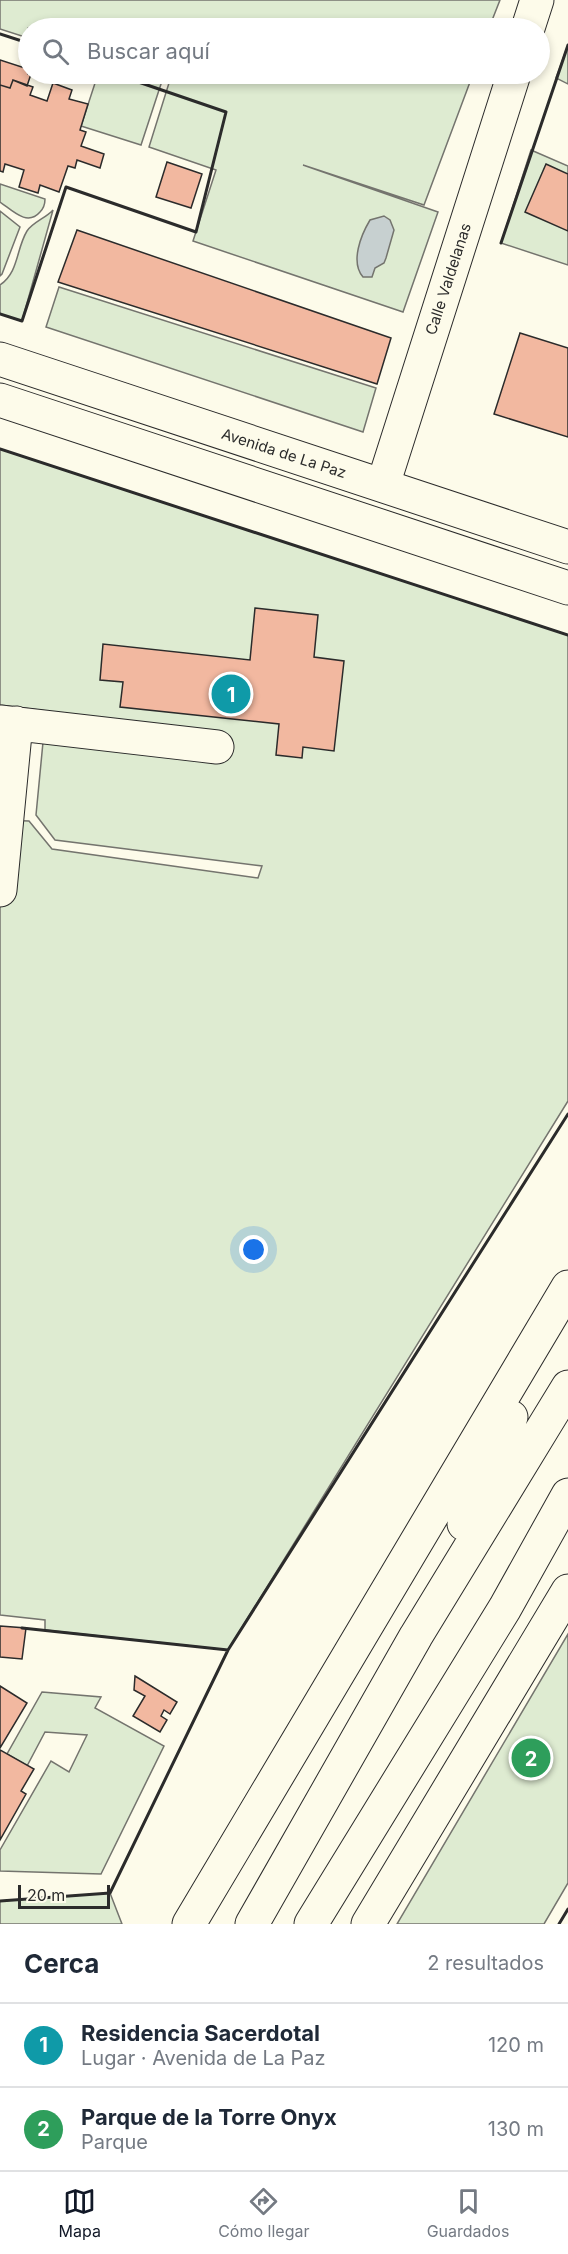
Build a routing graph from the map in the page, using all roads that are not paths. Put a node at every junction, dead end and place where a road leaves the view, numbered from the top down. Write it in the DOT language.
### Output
graph roads {
  1 [pos="537,0"];
  2 [pos="531,18"];
  3 [pos="511,84"];
  4 [pos="0,359"];
  5 [pos="0,400"];
  6 [pos="383,485"];
  7 [pos="568,547"];
  8 [pos="568,588"];
  9 [pos="8,723"];
  10 [pos="217,747"];
  11 [pos="0,890"];
  12 [pos="567,1289"];
  13 [pos="568,1388"];
  14 [pos="568,1495"];
  15 [pos="568,1542"];
  16 [pos="568,1591"];
  17 [pos="505,1608"];
  18 [pos="416,1635"];
  19 [pos="189,1924"];
  20 [pos="252,1924"];
  21 [pos="311,1924"];
  22 [pos="368,1924"];
  1 -- 2 [label="main road"];
  3 -- 6 [label="main road, Calle Valdelanas"];
  4 -- 6 [label="main road, Avenida de La Paz"];
  5 -- 8 [label="main road"];
  6 -- 7 [label="main road, Avenida de La Paz"];
  9 -- 10 [label="main road"];
  9 -- 11 [label="main road"];
  12 -- 18 [label="main road"];
  12 -- 19 [label="main road"];
  13 -- 18 [label="main road"];
  14 -- 17 [label="main road"];
  15 -- 17 [label="main road"];
  16 -- 22 [label="main road"];
  17 -- 21 [label="main road"];
  18 -- 20 [label="main road"];
}
